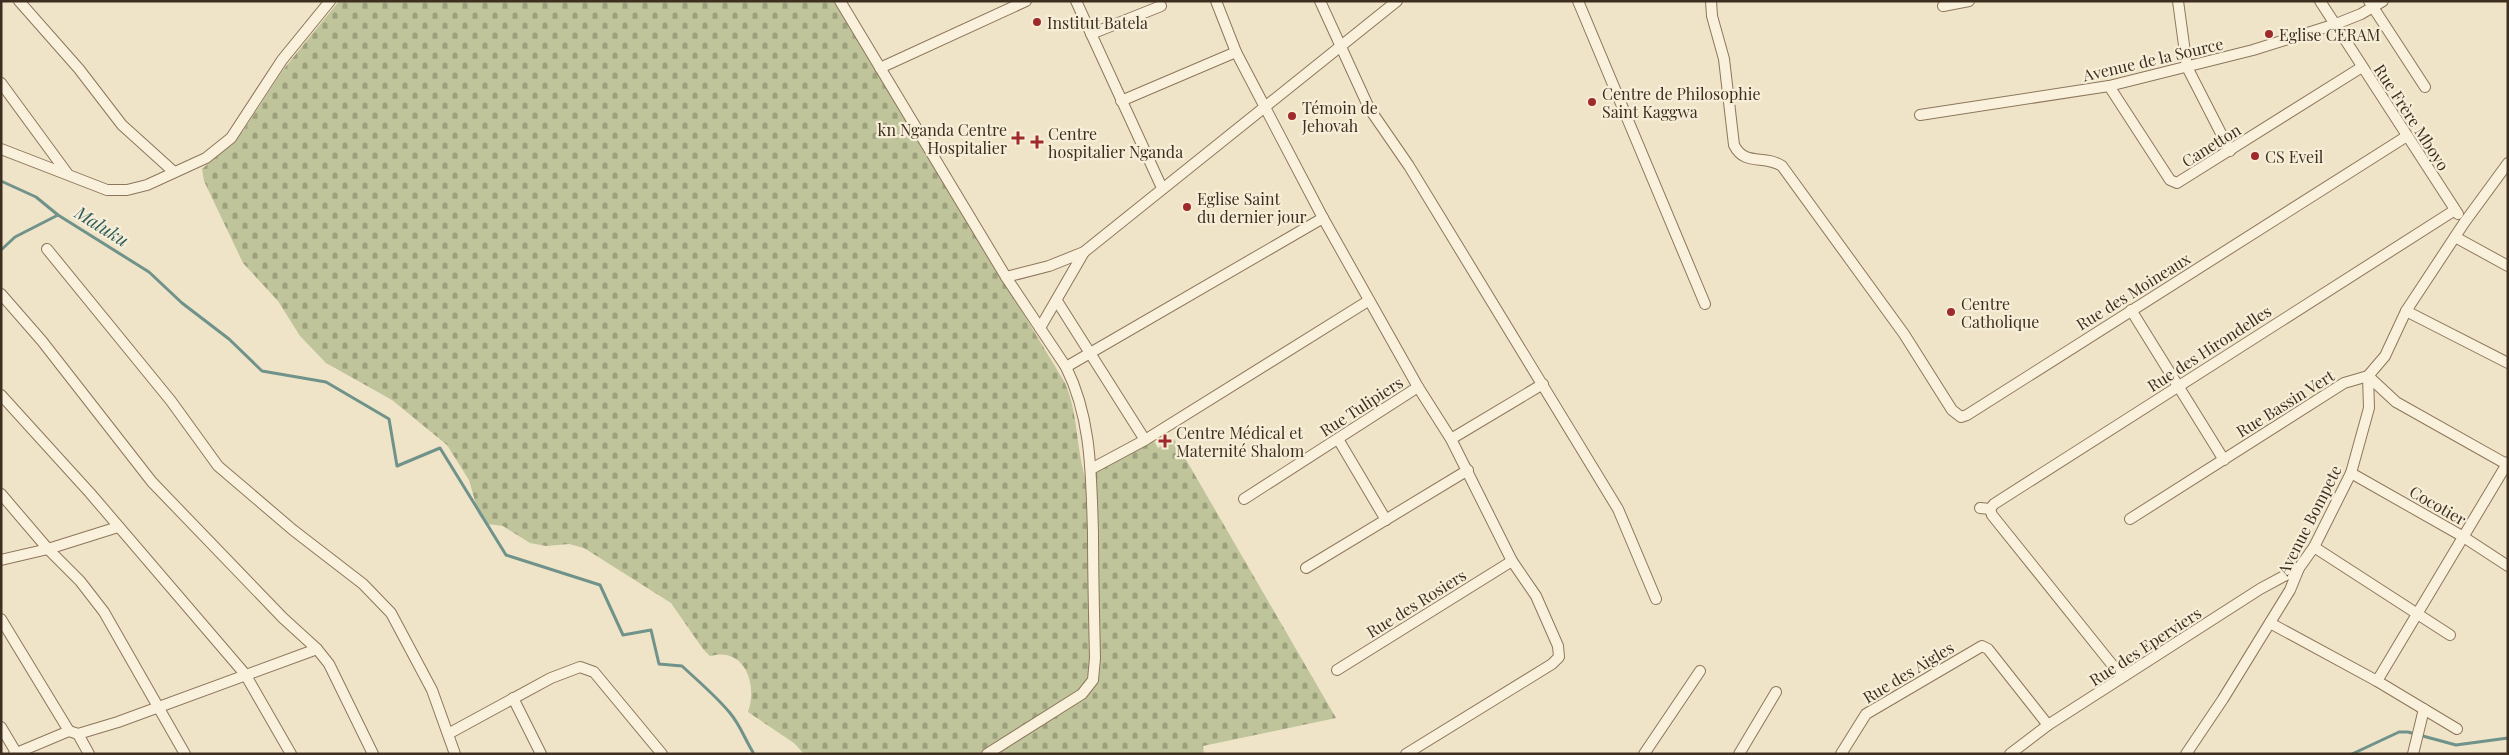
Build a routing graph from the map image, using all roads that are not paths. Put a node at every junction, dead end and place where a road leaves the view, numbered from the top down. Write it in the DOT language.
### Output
graph roads {
  1 [pos="19,1"];
  2 [pos="330,1"];
  3 [pos="840,1"];
  4 [pos="1026,1"];
  5 [pos="1076,1"];
  6 [pos="1216,1"];
  7 [pos="1320,1"];
  8 [pos="1397,1"];
  9 [pos="1578,1"];
  10 [pos="1711,1"];
  11 [pos="1969,1"];
  12 [pos="2178,1"];
  13 [pos="2320,1"];
  14 [pos="2383,1"];
  15 [pos="2372,4"];
  16 [pos="1161,6"];
  17 [pos="1943,6"];
  18 [pos="2336,24"];
  19 [pos="1091,34"];
  20 [pos="1339,46"];
  21 [pos="1236,52"];
  22 [pos="2187,67"];
  23 [pos="2362,67"];
  24 [pos="880,68"];
  25 [pos="1,83"];
  26 [pos="2109,86"];
  27 [pos="2425,87"];
  28 [pos="1121,101"];
  29 [pos="1264,107"];
  30 [pos="1920,115"];
  31 [pos="2407,136"];
  32 [pos="1,149"];
  33 [pos="2230,151"];
  34 [pos="2508,163"];
  35 [pos="174,172"];
  36 [pos="67,173"];
  37 [pos="1162,188"];
  38 [pos="2455,210"];
  39 [pos="1323,218"];
  40 [pos="2464,223"];
  41 [pos="2455,237"];
  42 [pos="47,249"];
  43 [pos="1084,252"];
  44 [pos="2508,266"];
  45 [pos="1006,276"];
  46 [pos="1,294"];
  47 [pos="1056,301"];
  48 [pos="1368,301"];
  49 [pos="1705,304"];
  50 [pos="2131,310"];
  51 [pos="2406,311"];
  52 [pos="1040,328"];
  53 [pos="1089,353"];
  54 [pos="2508,363"];
  55 [pos="1066,367"];
  56 [pos="2368,376"];
  57 [pos="1543,384"];
  58 [pos="2178,386"];
  59 [pos="1418,387"];
  60 [pos="1,395"];
  61 [pos="1338,439"];
  62 [pos="1452,439"];
  63 [pos="1145,440"];
  64 [pos="2224,460"];
  65 [pos="2507,464"];
  66 [pos="1091,469"];
  67 [pos="1468,470"];
  68 [pos="2351,473"];
  69 [pos="1,494"];
  70 [pos="1244,499"];
  71 [pos="2130,519"];
  72 [pos="1386,520"];
  73 [pos="118,527"];
  74 [pos="2462,536"];
  75 [pos="2314,547"];
  76 [pos="48,549"];
  77 [pos="1,560"];
  78 [pos="1512,561"];
  79 [pos="2508,566"];
  80 [pos="1306,568"];
  81 [pos="2299,568"];
  82 [pos="1656,599"];
  83 [pos="2418,612"];
  84 [pos="1,618"];
  85 [pos="2270,623"];
  86 [pos="2450,635"];
  87 [pos="317,649"];
  88 [pos="1337,670"];
  89 [pos="1700,671"];
  90 [pos="245,674"];
  91 [pos="2122,677"];
  92 [pos="2377,682"];
  93 [pos="1776,692"];
  94 [pos="513,698"];
  95 [pos="157,706"];
  96 [pos="2424,709"];
  97 [pos="2048,725"];
  98 [pos="1,727"];
  99 [pos="2458,729"];
  100 [pos="73,732"];
  101 [pos="448,734"];
  102 [pos="16,753"];
  103 [pos="88,754"];
  104 [pos="185,754"];
  105 [pos="291,754"];
  106 [pos="372,754"];
  107 [pos="455,754"];
  108 [pos="541,754"];
  109 [pos="662,754"];
  110 [pos="987,754"];
  111 [pos="1406,754"];
  112 [pos="1644,754"];
  113 [pos="1739,754"];
  114 [pos="1841,754"];
  115 [pos="2010,754"];
  116 [pos="2186,754"];
  117 [pos="2413,754"];
  1 -- 35 [label="street"];
  2 -- 35 [label="street"];
  3 -- 24 [label="street"];
  4 -- 24 [label="street"];
  5 -- 19 [label="street"];
  6 -- 21 [label="street"];
  7 -- 20 [label="street"];
  8 -- 20 [label="street"];
  9 -- 49 [label="street"];
  10 -- 50 [label="street, Rue des Moineaux"];
  11 -- 17 [label="street"];
  12 -- 22 [label="street"];
  13 -- 18 [label="street, Rue Frère Mboyo"];
  14 -- 15 [label="street, Avenue de la Source"];
  15 -- 18 [label="street, Avenue de la Source"];
  15 -- 27 [label="street"];
  16 -- 19 [label="street"];
  18 -- 22 [label="street, Avenue de la Source"];
  18 -- 23 [label="street, Rue Frère Mboyo"];
  19 -- 28 [label="street"];
  20 -- 29 [label="street"];
  20 -- 57 [label="street"];
  21 -- 28 [label="street"];
  21 -- 29 [label="street"];
  22 -- 26 [label="street, Avenue de la Source"];
  22 -- 33 [label="street"];
  23 -- 31 [label="street, Rue Frère Mboyo"];
  23 -- 33 [label="street, Canetton"];
  24 -- 45 [label="street"];
  25 -- 36 [label="street"];
  26 -- 30 [label="street, Avenue de la Source"];
  26 -- 33 [label="street, Canetton"];
  28 -- 37 [label="street"];
  29 -- 37 [label="street"];
  29 -- 39 [label="street"];
  31 -- 38 [label="street, Rue Frère Mboyo"];
  31 -- 50 [label="street, Rue des Moineaux"];
  32 -- 36 [label="street"];
  34 -- 40 [label="street"];
  35 -- 36 [label="street"];
  37 -- 43 [label="street"];
  38 -- 40 [label="street, Rue Frère Mboyo"];
  38 -- 58 [label="street, Rue des Hirondelles"];
  39 -- 48 [label="street"];
  39 -- 53 [label="street"];
  40 -- 41 [label="street"];
  41 -- 44 [label="street"];
  41 -- 51 [label="street"];
  42 -- 101 [label="street"];
  43 -- 45 [label="street"];
  43 -- 47 [label="street"];
  45 -- 52 [label="street"];
  46 -- 87 [label="street"];
  47 -- 52 [label="street"];
  47 -- 53 [label="street"];
  48 -- 59 [label="street"];
  48 -- 63 [label="street"];
  50 -- 58 [label="street"];
  51 -- 54 [label="street"];
  51 -- 56 [label="street"];
  52 -- 55 [label="street"];
  53 -- 55 [label="street"];
  53 -- 63 [label="street"];
  55 -- 66 [label="street"];
  56 -- 64 [label="street, Rue Bassin Vert"];
  56 -- 65 [label="street"];
  56 -- 68 [label="street, Avenue Bompete"];
  57 -- 62 [label="street"];
  57 -- 82 [label="street"];
  58 -- 64 [label="street"];
  58 -- 91 [label="street, Rue des Hirondelles"];
  59 -- 61 [label="street, Rue Tulipiers"];
  59 -- 62 [label="street"];
  60 -- 73 [label="street"];
  61 -- 70 [label="street, Rue Tulipiers"];
  61 -- 72 [label="street"];
  62 -- 67 [label="street"];
  63 -- 66 [label="street"];
  64 -- 71 [label="street, Rue Bassin Vert"];
  65 -- 74 [label="street"];
  66 -- 110 [label="street"];
  67 -- 72 [label="street"];
  67 -- 78 [label="street"];
  68 -- 74 [label="street, Cocotier"];
  68 -- 75 [label="street, Avenue Bompete"];
  69 -- 76 [label="street"];
  72 -- 80 [label="street"];
  73 -- 76 [label="street"];
  73 -- 90 [label="street"];
  74 -- 79 [label="street, Cocotier"];
  74 -- 83 [label="street"];
  75 -- 81 [label="street, Avenue Bompete"];
  75 -- 83 [label="street"];
  76 -- 77 [label="street"];
  76 -- 95 [label="street"];
  78 -- 88 [label="street, Rue des Rosiers"];
  78 -- 111 [label="street"];
  81 -- 85 [label="street, Avenue Bompete"];
  81 -- 91 [label="street, Rue des Eperviers"];
  83 -- 86 [label="street"];
  83 -- 92 [label="street"];
  84 -- 100 [label="street"];
  85 -- 92 [label="street"];
  85 -- 116 [label="street, Avenue Bompete"];
  87 -- 90 [label="street"];
  87 -- 106 [label="street"];
  89 -- 112 [label="street"];
  90 -- 95 [label="street"];
  90 -- 105 [label="street"];
  91 -- 97 [label="street, Rue des Eperviers"];
  92 -- 96 [label="street"];
  93 -- 113 [label="street"];
  94 -- 101 [label="street"];
  94 -- 108 [label="street"];
  94 -- 109 [label="street"];
  95 -- 100 [label="street"];
  95 -- 104 [label="street"];
  96 -- 99 [label="street"];
  96 -- 117 [label="street"];
  97 -- 114 [label="street, Rue des Aigles"];
  97 -- 115 [label="street, Rue des Eperviers"];
  98 -- 102 [label="street"];
  100 -- 102 [label="street"];
  100 -- 103 [label="street"];
  101 -- 107 [label="street"];
}
